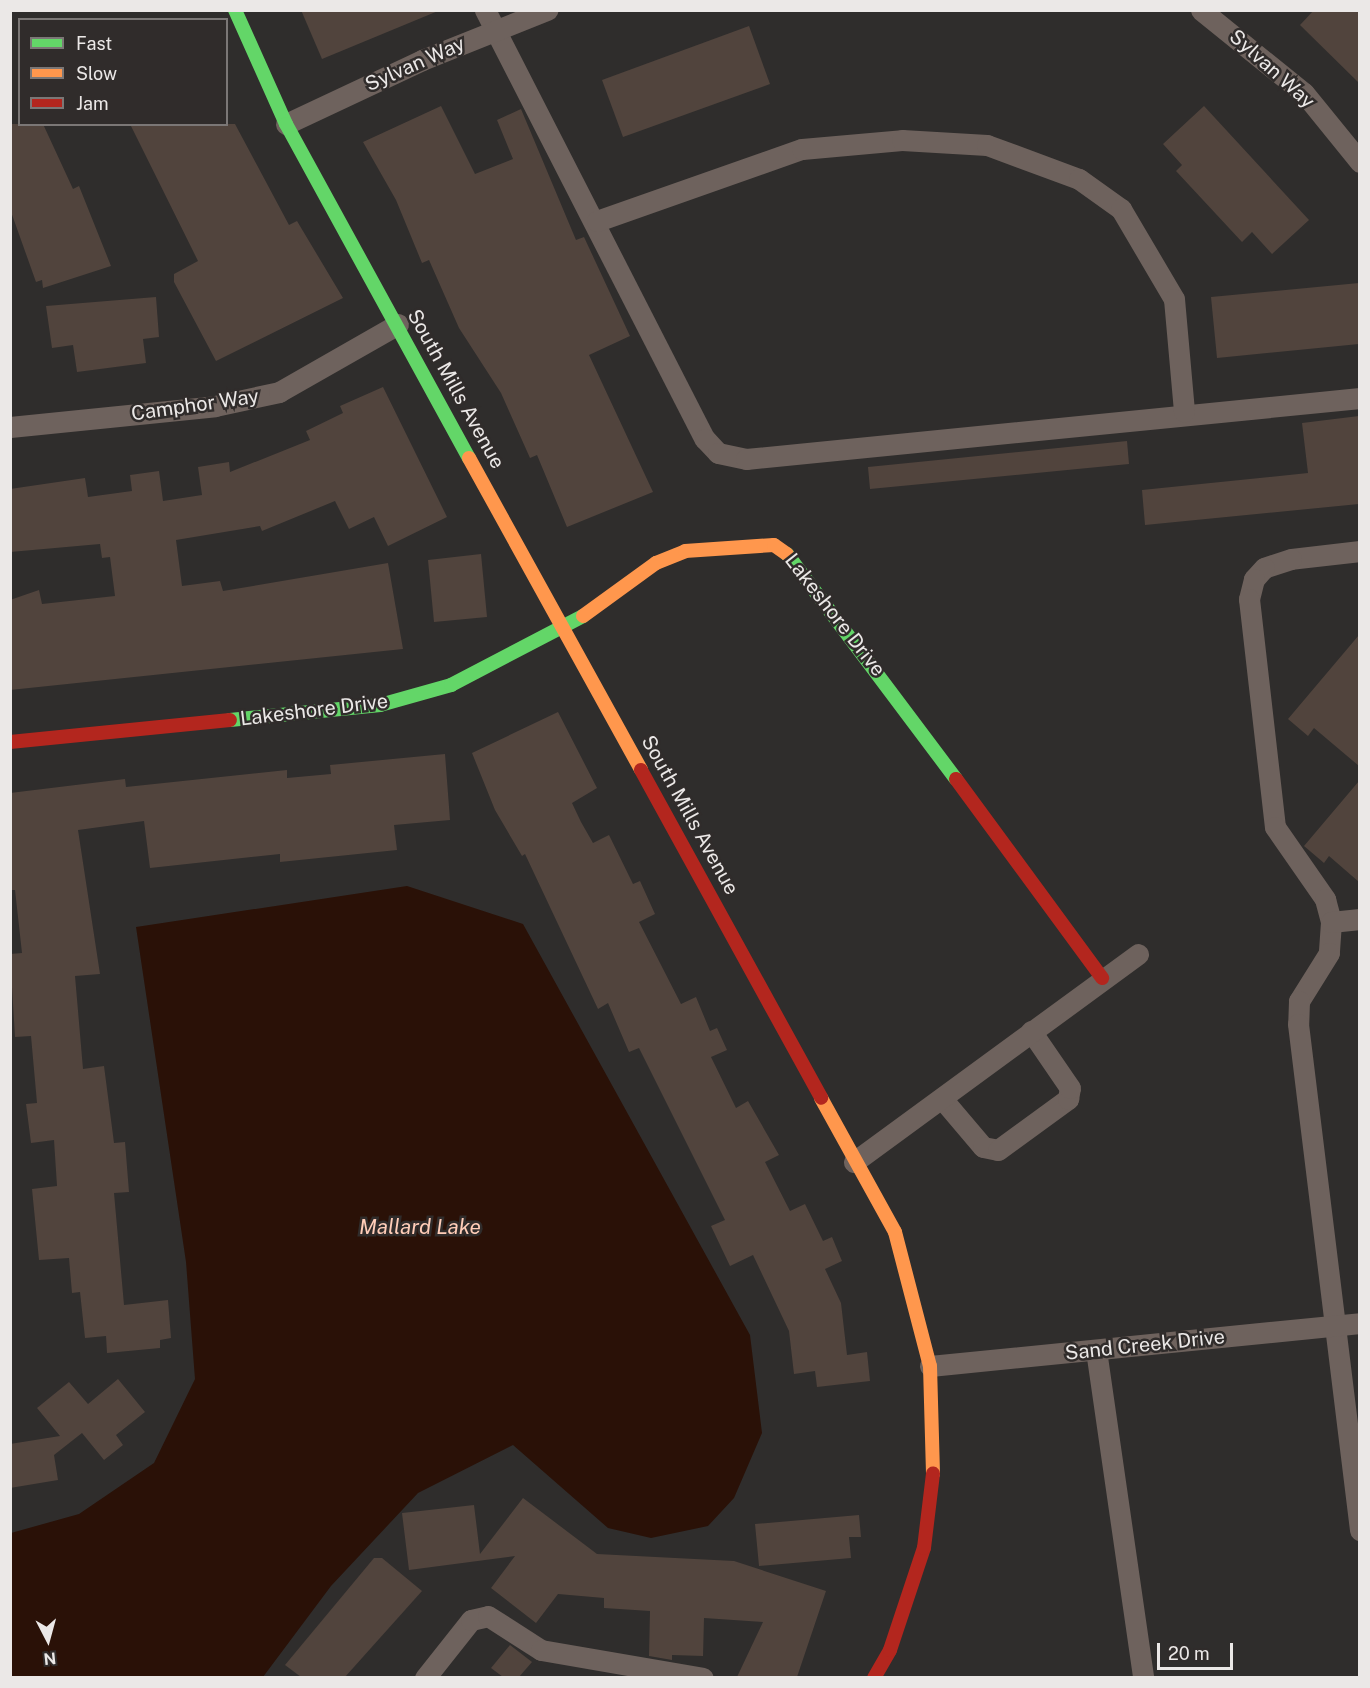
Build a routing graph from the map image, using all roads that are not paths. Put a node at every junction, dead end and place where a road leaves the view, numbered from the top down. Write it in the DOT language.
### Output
graph roads {
  1 [pos="235,10"];
  2 [pos="485,10"];
  3 [pos="547,10"];
  4 [pos="1202,10"];
  5 [pos="494,30"];
  6 [pos="286,124"];
  7 [pos="1359,162"];
  8 [pos="597,221"];
  9 [pos="398,324"];
  10 [pos="1359,398"];
  11 [pos="1184,412"];
  12 [pos="10,427"];
  13 [pos="1359,551"];
  14 [pos="562,632"];
  15 [pos="10,742"];
  16 [pos="1359,919"];
  17 [pos="1331,922"];
  18 [pos="1138,954"];
  19 [pos="1102,978"];
  20 [pos="1031,1031"];
  21 [pos="944,1101"];
  22 [pos="854,1162"];
  23 [pos="1359,1323"];
  24 [pos="1337,1325"];
  25 [pos="1096,1350"];
  26 [pos="930,1366"];
  27 [pos="1359,1530"];
  28 [pos="425,1677"];
  29 [pos="703,1677"];
  30 [pos="874,1677"];
  31 [pos="1143,1677"];
  1 -- 6 [label="street, South Mills Avenue"];
  2 -- 5 [label="street"];
  3 -- 5 [label="street, Sylvan Way"];
  4 -- 7 [label="street, Sylvan Way"];
  5 -- 6 [label="street, Sylvan Way"];
  5 -- 8 [label="street"];
  6 -- 9 [label="street, South Mills Avenue"];
  8 -- 11 [label="street"];
  8 -- 11 [label="street"];
  9 -- 12 [label="street, Camphor Way"];
  9 -- 14 [label="street, South Mills Avenue"];
  10 -- 11 [label="street"];
  13 -- 17 [label="street"];
  14 -- 15 [label="street, Lakeshore Drive"];
  14 -- 19 [label="street, Lakeshore Drive"];
  14 -- 22 [label="street, South Mills Avenue"];
  16 -- 17 [label="street"];
  17 -- 24 [label="street"];
  18 -- 19 [label="street"];
  19 -- 20 [label="street"];
  20 -- 21 [label="street"];
  20 -- 21 [label="street"];
  21 -- 22 [label="street"];
  22 -- 26 [label="street, South Mills Avenue"];
  23 -- 24 [label="street, Sand Creek Drive"];
  24 -- 25 [label="street, Sand Creek Drive"];
  24 -- 27 [label="street"];
  25 -- 26 [label="street, Sand Creek Drive"];
  25 -- 31 [label="street"];
  26 -- 30 [label="street, South Mills Avenue"];
  28 -- 29 [label="street"];
}
